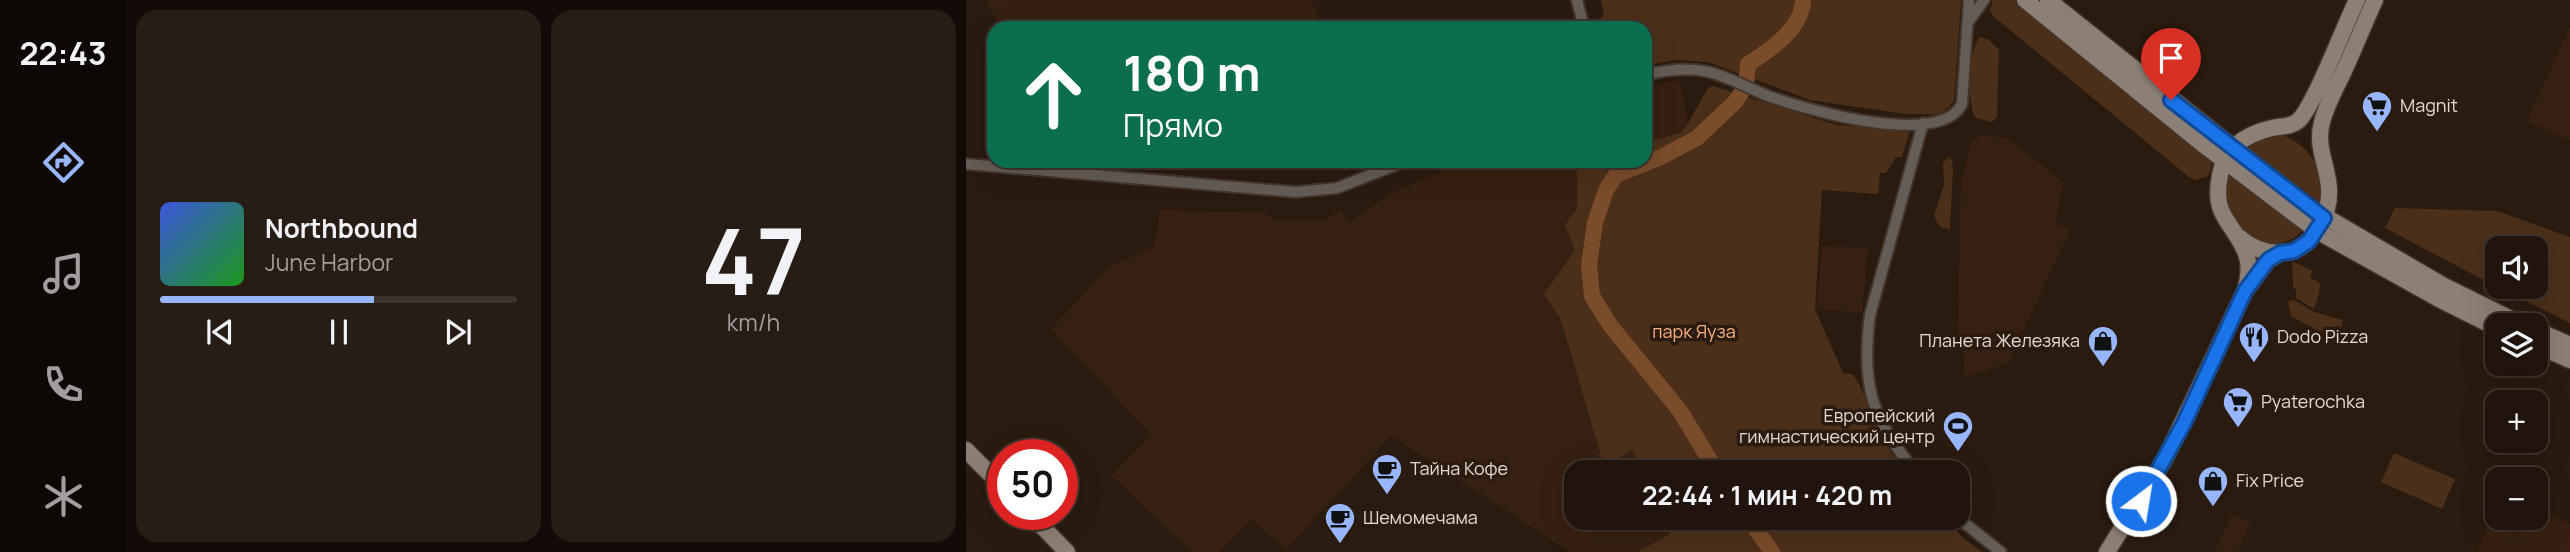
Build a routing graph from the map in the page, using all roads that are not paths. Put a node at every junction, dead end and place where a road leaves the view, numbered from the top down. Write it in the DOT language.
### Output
graph roads {
  1 [pos="1577,0"];
  2 [pos="1969,0"];
  3 [pos="1984,0"];
  4 [pos="2025,0"];
  5 [pos="2048,0"];
  6 [pos="2357,0"];
  7 [pos="2375,0"];
  8 [pos="1582,21"];
  9 [pos="2063,22"];
  10 [pos="1968,23"];
  11 [pos="1652,74"];
  12 [pos="1923,123"];
  13 [pos="2228,154"];
  14 [pos="966,164"];
  15 [pos="987,166"];
  16 [pos="1013,168"];
  17 [pos="1388,168"];
  18 [pos="2321,225"];
  19 [pos="2232,230"];
  20 [pos="2280,253"];
  21 [pos="2245,291"];
  22 [pos="2499,313"];
  23 [pos="2485,322"];
  24 [pos="2548,335"];
  25 [pos="2570,345"];
  26 [pos="2548,350"];
  27 [pos="2570,360"];
  28 [pos="966,450"];
  29 [pos="1906,460"];
  30 [pos="987,471"];
  31 [pos="1970,527"];
  32 [pos="1046,530"];
  33 [pos="1067,552"];
  34 [pos="2001,552"];
  35 [pos="2107,552"];
  1 -- 8 [label="street"];
  2 -- 10 [label="street"];
  3 -- 10 [label="street"];
  4 -- 9 [label="main road"];
  5 -- 9 [label="main road"];
  6 -- 13 [label="main road"];
  7 -- 18 [label="main road"];
  9 -- 13 [label="main road"];
  10 -- 12 [label="street"];
  11 -- 12 [label="street"];
  12 -- 29 [label="street"];
  13 -- 18 [label="main road"];
  13 -- 19 [label="main road"];
  14 -- 15 [label="street"];
  16 -- 17 [label="street"];
  18 -- 20 [label="main road"];
  18 -- 22 [label="main road"];
  18 -- 23 [label="main road"];
  19 -- 20 [label="main road"];
  19 -- 21 [label="main road"];
  20 -- 21 [label="main road"];
  21 -- 35 [label="main road"];
  24 -- 25 [label="main road"];
  26 -- 27 [label="main road"];
  28 -- 30 [label="main road"];
  31 -- 34 [label="street"];
  32 -- 33 [label="main road"];
}
